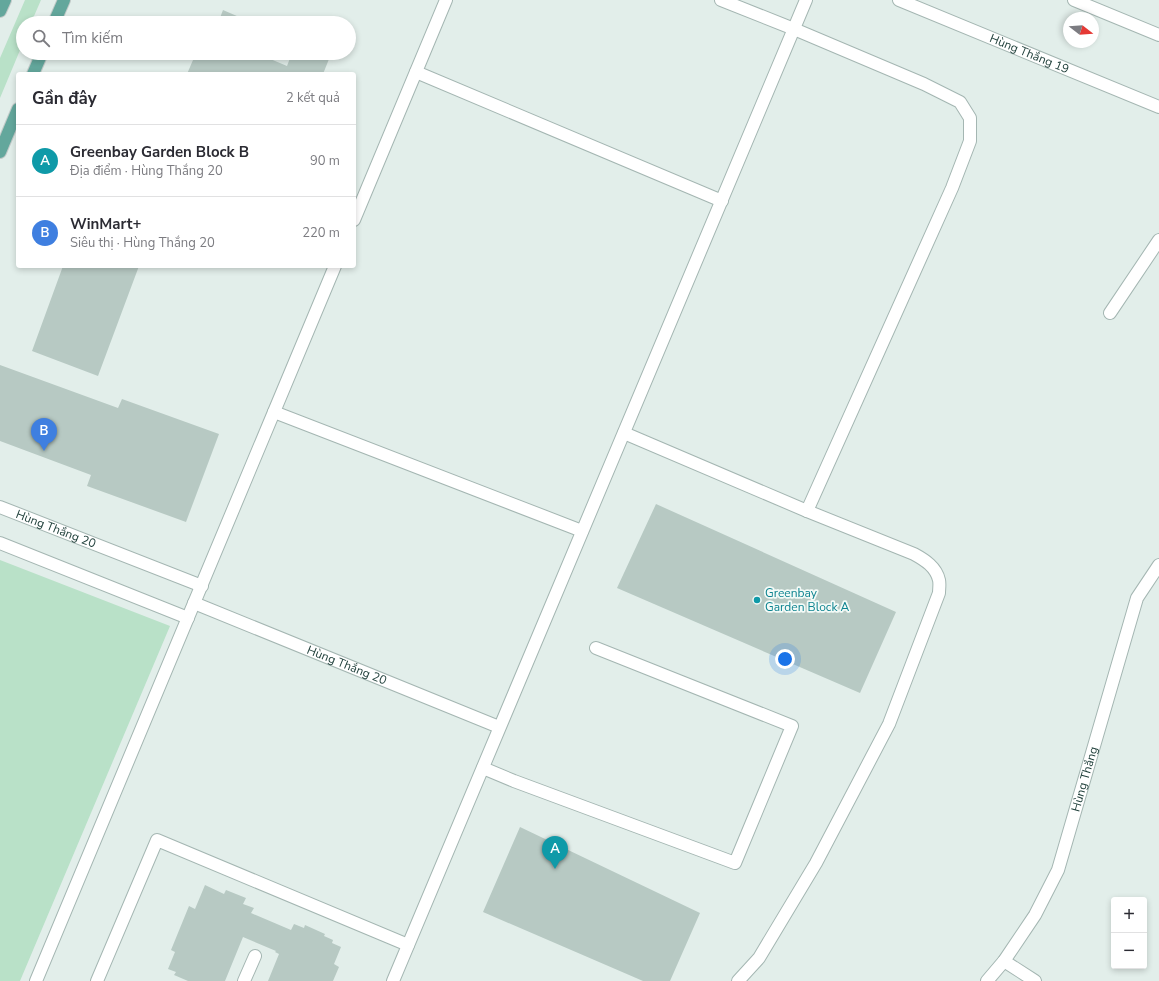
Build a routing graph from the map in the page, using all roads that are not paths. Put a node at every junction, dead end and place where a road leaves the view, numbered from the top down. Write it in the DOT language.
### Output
graph roads {
  1 [pos="5,0"];
  2 [pos="64,0"];
  3 [pos="446,0"];
  4 [pos="721,0"];
  5 [pos="806,0"];
  6 [pos="899,0"];
  7 [pos="1074,0"];
  8 [pos="0,11"];
  9 [pos="57,16"];
  10 [pos="794,29"];
  11 [pos="1159,35"];
  12 [pos="39,60"];
  13 [pos="34,72"];
  14 [pos="416,72"];
  15 [pos="1159,107"];
  16 [pos="16,115"];
  17 [pos="0,152"];
  18 [pos="722,201"];
  19 [pos="356,215"];
  20 [pos="1159,240"];
  21 [pos="334,268"];
  22 [pos="1110,313"];
  23 [pos="274,412"];
  24 [pos="624,433"];
  25 [pos="0,507"];
  26 [pos="807,511"];
  27 [pos="582,531"];
  28 [pos="0,543"];
  29 [pos="1159,565"];
  30 [pos="202,586"];
  31 [pos="194,603"];
  32 [pos="188,618"];
  33 [pos="596,648"];
  34 [pos="499,727"];
  35 [pos="483,768"];
  36 [pos="408,945"];
  37 [pos="255,956"];
  38 [pos="1004,961"];
  39 [pos="36,981"];
  40 [pos="97,981"];
  41 [pos="244,981"];
  42 [pos="393,981"];
  43 [pos="738,981"];
  44 [pos="987,981"];
  45 [pos="1034,981"];
  1 -- 8 [label="main road"];
  2 -- 9 [label="main road"];
  3 -- 14 [label="street"];
  4 -- 10 [label="street"];
  5 -- 10 [label="street"];
  6 -- 15 [label="street, Hùng Thắng 19"];
  7 -- 11 [label="street"];
  10 -- 18 [label="street"];
  10 -- 26 [label="street"];
  12 -- 13 [label="main road"];
  14 -- 18 [label="street"];
  14 -- 19 [label="street"];
  16 -- 17 [label="main road"];
  18 -- 24 [label="street"];
  20 -- 22 [label="street"];
  21 -- 23 [label="street"];
  23 -- 27 [label="street"];
  23 -- 30 [label="street"];
  24 -- 26 [label="street"];
  24 -- 27 [label="street"];
  25 -- 30 [label="street, Hùng Thắng 20"];
  26 -- 43 [label="street"];
  27 -- 34 [label="street"];
  28 -- 32 [label="street"];
  29 -- 38 [label="street, Hùng Thắng"];
  30 -- 31 [label="street"];
  31 -- 32 [label="street"];
  31 -- 34 [label="street, Hùng Thắng 20"];
  32 -- 39 [label="street"];
  33 -- 35 [label="street"];
  34 -- 35 [label="street"];
  35 -- 36 [label="street"];
  36 -- 40 [label="street"];
  36 -- 42 [label="street"];
  37 -- 41 [label="street"];
  38 -- 44 [label="street, Hùng Thắng"];
  38 -- 45 [label="street"];
}
